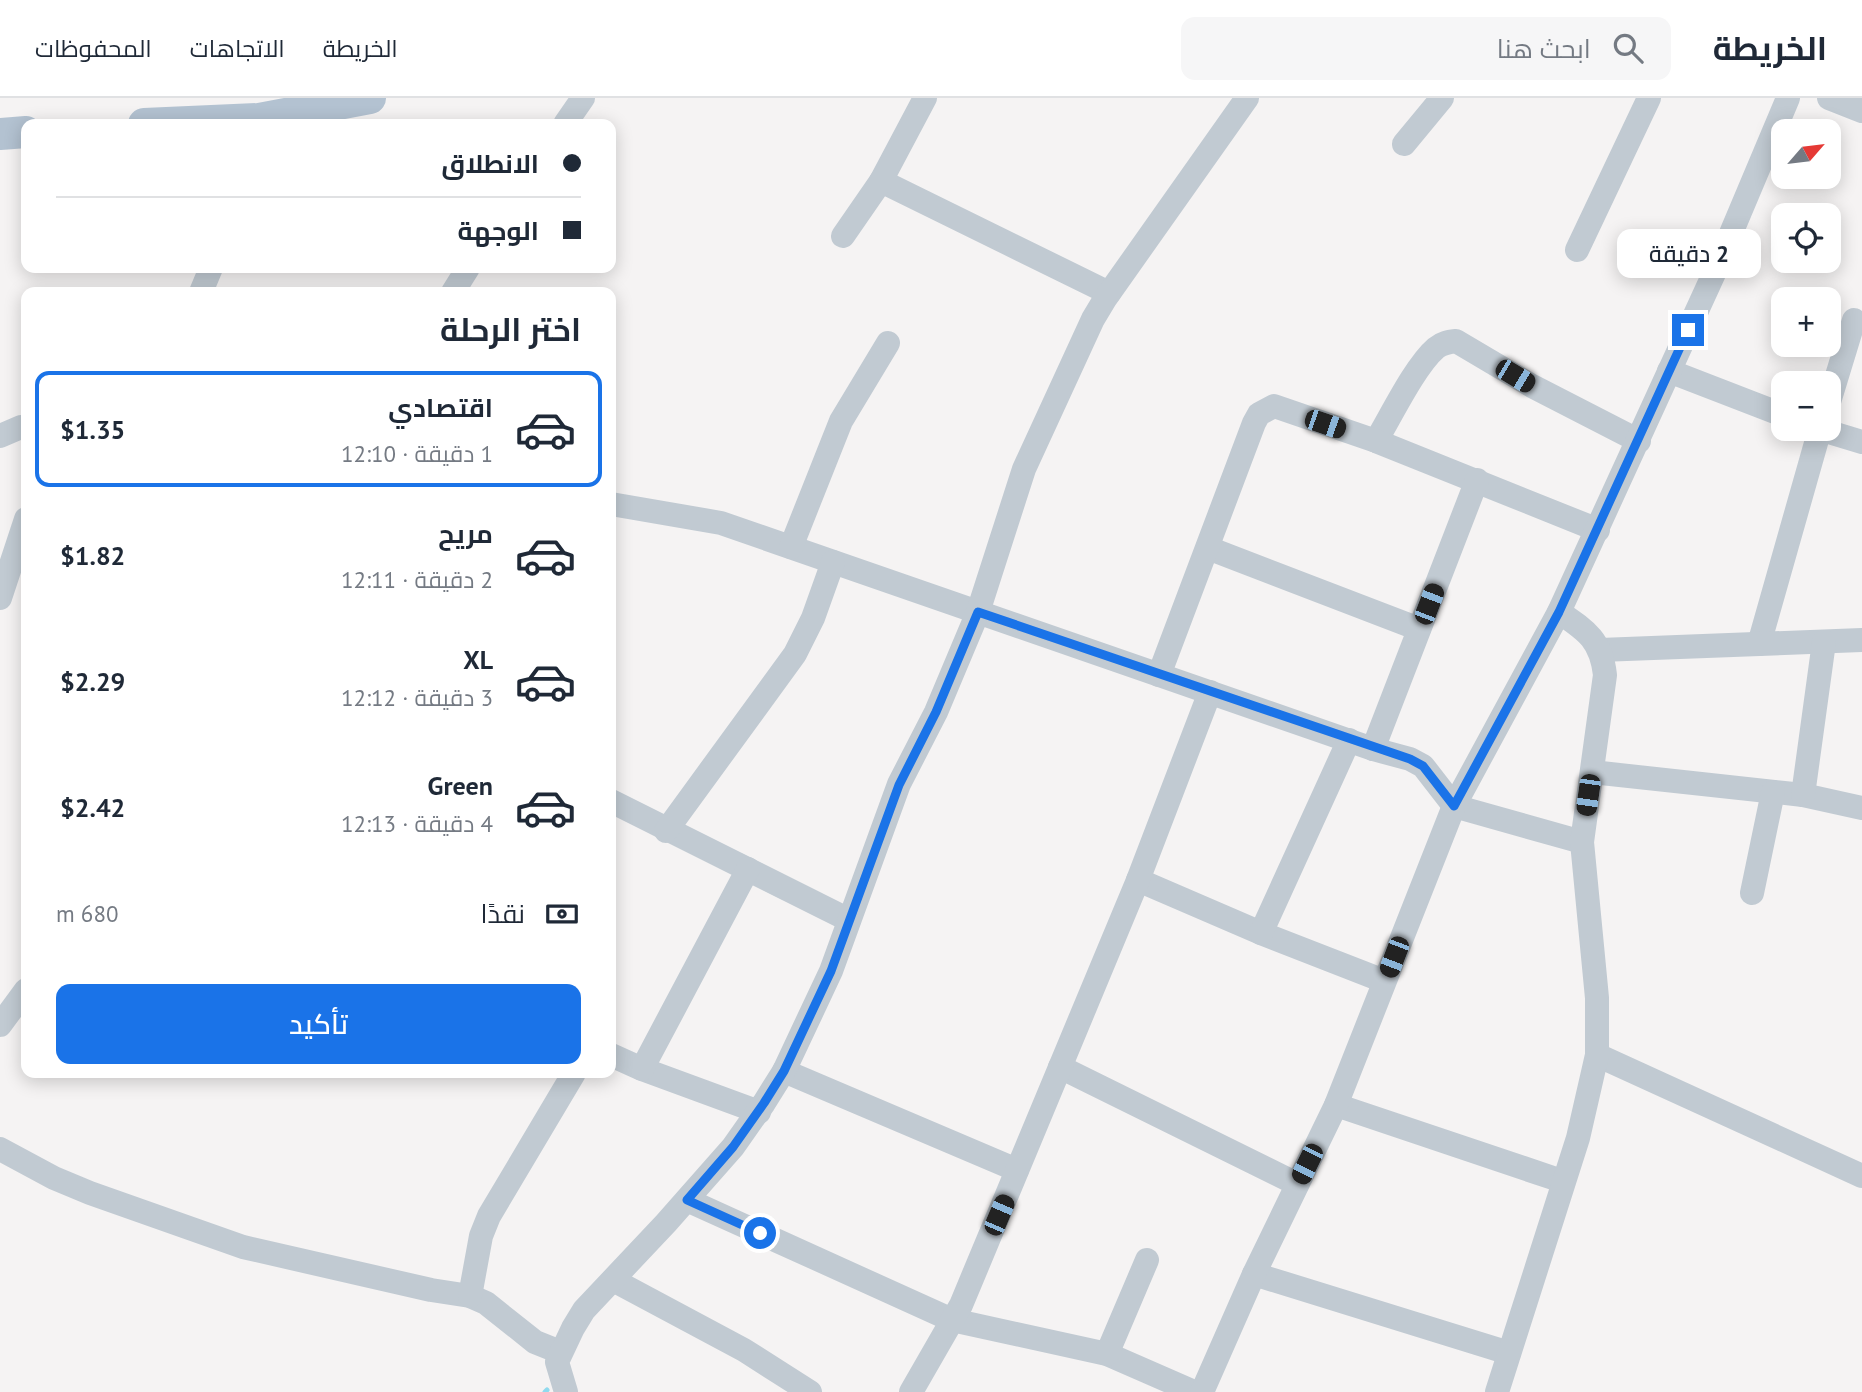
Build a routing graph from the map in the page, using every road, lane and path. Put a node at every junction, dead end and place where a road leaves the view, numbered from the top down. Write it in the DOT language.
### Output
graph roads {
  1 [pos="370,98"];
  2 [pos="583,98"];
  3 [pos="925,98"];
  4 [pos="1247,98"];
  5 [pos="1442,98"];
  6 [pos="1649,98"];
  7 [pos="1788,98"];
  8 [pos="1829,98"];
  9 [pos="1862,111"];
  10 [pos="248,115"];
  11 [pos="202,119"];
  12 [pos="568,119"];
  13 [pos="21,132"];
  14 [pos="0,134"];
  15 [pos="1404,144"];
  16 [pos="881,181"];
  17 [pos="844,236"];
  18 [pos="1577,250"];
  19 [pos="1109,293"];
  20 [pos="1854,320"];
  21 [pos="888,343"];
  22 [pos="1669,371"];
  23 [pos="1838,371"];
  24 [pos="1771,410"];
  25 [pos="21,427"];
  26 [pos="0,436"];
  27 [pos="1841,436"];
  28 [pos="1376,441"];
  29 [pos="1639,441"];
  30 [pos="1817,441"];
  31 [pos="1862,442"];
  32 [pos="1477,480"];
  33 [pos="616,505"];
  34 [pos="1598,530"];
  35 [pos="21,534"];
  36 [pos="791,547"];
  37 [pos="1208,548"];
  38 [pos="832,562"];
  39 [pos="0,598"];
  40 [pos="978,612"];
  41 [pos="1559,612"];
  42 [pos="1419,629"];
  43 [pos="1862,640"];
  44 [pos="1824,642"];
  45 [pos="1759,644"];
  46 [pos="1600,650"];
  47 [pos="1159,675"];
  48 [pos="1210,692"];
  49 [pos="1349,740"];
  50 [pos="1373,748"];
  51 [pos="1592,772"];
  52 [pos="1773,792"];
  53 [pos="1803,795"];
  54 [pos="616,804"];
  55 [pos="1454,806"];
  56 [pos="1862,808"];
  57 [pos="666,831"];
  58 [pos="1582,842"];
  59 [pos="748,869"];
  60 [pos="1138,880"];
  61 [pos="1752,893"];
  62 [pos="849,920"];
  63 [pos="1261,933"];
  64 [pos="1384,981"];
  65 [pos="21,997"];
  66 [pos="0,1025"];
  67 [pos="1597,1055"];
  68 [pos="616,1057"];
  69 [pos="1060,1067"];
  70 [pos="642,1069"];
  71 [pos="784,1071"];
  72 [pos="571,1078"];
  73 [pos="1336,1105"];
  74 [pos="759,1112"];
  75 [pos="0,1149"];
  76 [pos="1017,1170"];
  77 [pos="1860,1170"];
  78 [pos="1562,1181"];
  79 [pos="1297,1184"];
  80 [pos="687,1200"];
  81 [pos="1147,1260"];
  82 [pos="1254,1274"];
  83 [pos="613,1280"];
  84 [pos="470,1296"];
  85 [pos="953,1320"];
  86 [pos="560,1352"];
  87 [pos="1509,1353"];
  88 [pos="1107,1354"];
  89 [pos="566,1392"];
  90 [pos="810,1392"];
  91 [pos="911,1392"];
  92 [pos="1194,1392"];
  93 [pos="1202,1392"];
  94 [pos="1497,1392"];
  1 -- 10 [label="main road"];
  2 -- 12 [label="street"];
  3 -- 16 [label="street"];
  4 -- 19 [label="street"];
  5 -- 15 [label="street"];
  6 -- 18 [label="street"];
  7 -- 22 [label="street"];
  8 -- 9 [label="street"];
  10 -- 11 [label="main road"];
  13 -- 14 [label="main road"];
  16 -- 17 [label="street"];
  16 -- 19 [label="street"];
  19 -- 40 [label="street"];
  20 -- 23 [label="street"];
  21 -- 36 [label="street"];
  22 -- 24 [label="street"];
  22 -- 29 [label="street"];
  25 -- 26 [label="street"];
  27 -- 31 [label="street"];
  28 -- 29 [label="street"];
  28 -- 32 [label="street"];
  28 -- 37 [label="street"];
  29 -- 34 [label="street"];
  30 -- 45 [label="street"];
  32 -- 34 [label="street"];
  32 -- 42 [label="street"];
  33 -- 36 [label="street"];
  34 -- 41 [label="street"];
  35 -- 39 [label="street"];
  36 -- 38 [label="street"];
  37 -- 42 [label="street"];
  37 -- 47 [label="street"];
  38 -- 40 [label="street"];
  38 -- 57 [label="street"];
  40 -- 47 [label="street"];
  40 -- 62 [label="street"];
  41 -- 46 [label="street"];
  41 -- 55 [label="street"];
  42 -- 50 [label="street"];
  43 -- 44 [label="street"];
  44 -- 45 [label="street"];
  44 -- 53 [label="street"];
  45 -- 46 [label="street"];
  46 -- 51 [label="street"];
  47 -- 48 [label="street"];
  48 -- 49 [label="street"];
  48 -- 60 [label="street"];
  49 -- 50 [label="street"];
  49 -- 63 [label="street"];
  50 -- 55 [label="street"];
  51 -- 52 [label="street"];
  51 -- 58 [label="street"];
  52 -- 53 [label="street"];
  52 -- 61 [label="street"];
  53 -- 56 [label="street"];
  54 -- 57 [label="street"];
  55 -- 58 [label="street"];
  55 -- 64 [label="street"];
  57 -- 59 [label="street"];
  58 -- 67 [label="street"];
  59 -- 62 [label="street"];
  59 -- 70 [label="street"];
  60 -- 63 [label="street"];
  60 -- 69 [label="street"];
  62 -- 71 [label="street"];
  63 -- 64 [label="street"];
  64 -- 73 [label="street"];
  65 -- 66 [label="street"];
  67 -- 77 [label="street"];
  67 -- 78 [label="street"];
  68 -- 70 [label="street"];
  69 -- 76 [label="street"];
  69 -- 79 [label="street"];
  70 -- 74 [label="street"];
  71 -- 74 [label="street"];
  71 -- 76 [label="street"];
  72 -- 84 [label="street"];
  73 -- 78 [label="street"];
  73 -- 79 [label="street"];
  74 -- 80 [label="street"];
  75 -- 84 [label="street"];
  76 -- 85 [label="street"];
  78 -- 87 [label="street"];
  79 -- 82 [label="street"];
  80 -- 83 [label="street"];
  80 -- 85 [label="street"];
  81 -- 88 [label="street"];
  82 -- 87 [label="street"];
  82 -- 93 [label="street"];
  83 -- 86 [label="street"];
  83 -- 90 [label="street"];
  84 -- 86 [label="street"];
  85 -- 88 [label="street"];
  85 -- 91 [label="street"];
  86 -- 89 [label="street"];
  87 -- 94 [label="street"];
  88 -- 92 [label="street"];
}
